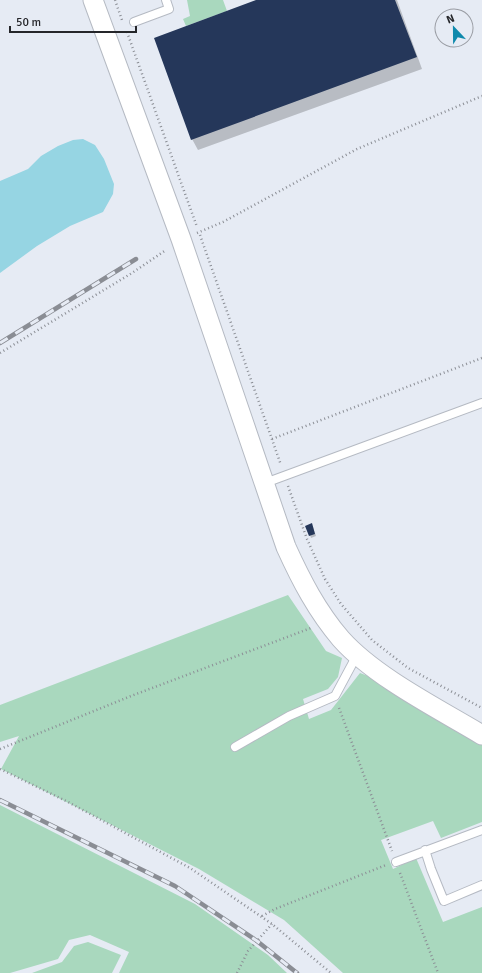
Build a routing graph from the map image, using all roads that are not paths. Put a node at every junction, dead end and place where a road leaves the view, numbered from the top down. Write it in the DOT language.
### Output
graph roads {
  1 [pos="93,0"];
  2 [pos="166,0"];
  3 [pos="134,22"];
  4 [pos="482,403"];
  5 [pos="265,483"];
  6 [pos="357,654"];
  7 [pos="482,735"];
  8 [pos="235,747"];
  9 [pos="482,830"];
  10 [pos="425,850"];
  11 [pos="396,862"];
  12 [pos="482,885"];
  1 -- 5 [label="street"];
  2 -- 3 [label="lane"];
  4 -- 5 [label="lane"];
  5 -- 6 [label="street"];
  6 -- 7 [label="street"];
  6 -- 8 [label="lane"];
  9 -- 10 [label="lane"];
  10 -- 11 [label="lane"];
  10 -- 12 [label="lane"];
}
